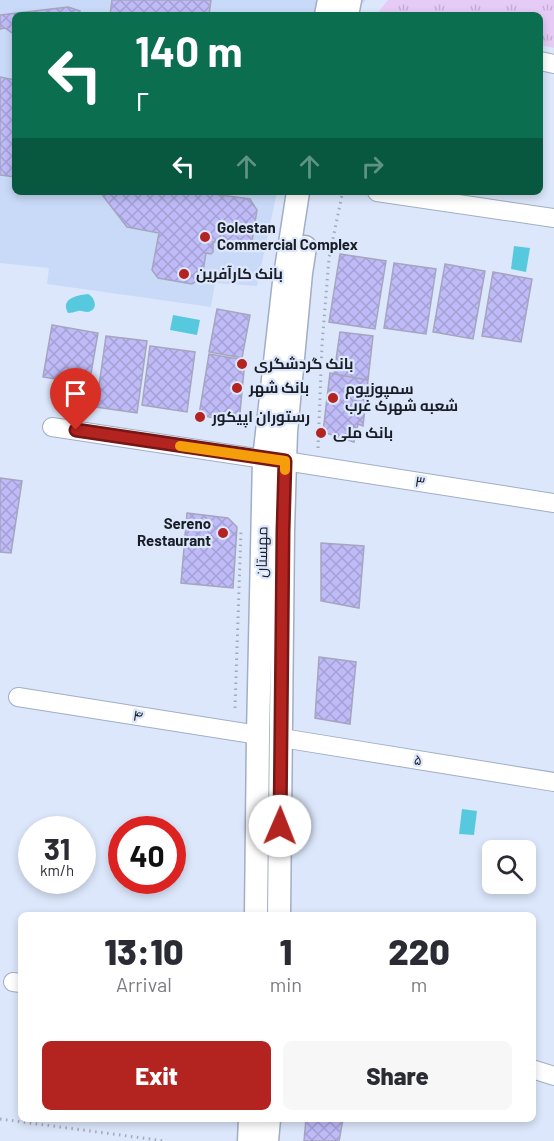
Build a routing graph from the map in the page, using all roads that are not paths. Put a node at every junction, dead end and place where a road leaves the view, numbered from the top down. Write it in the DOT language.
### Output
graph roads {
  1 [pos="298,195"];
  2 [pos="312,195"];
  3 [pos="397,195"];
  4 [pos="554,218"];
  5 [pos="292,283"];
  6 [pos="52,427"];
  7 [pos="274,460"];
  8 [pos="554,503"];
  9 [pos="18,697"];
  10 [pos="258,735"];
  11 [pos="282,738"];
  12 [pos="554,783"];
  13 [pos="256,912"];
  14 [pos="279,912"];
  15 [pos="536,1070"];
  16 [pos="554,1076"];
  17 [pos="250,1122"];
  18 [pos="269,1122"];
  19 [pos="249,1141"];
  20 [pos="267,1141"];
  1 -- 5 [label="street, مهستان"];
  2 -- 5 [label="street"];
  3 -- 4 [label="street"];
  5 -- 7 [label="street, مهستان"];
  6 -- 7 [label="street, ۳"];
  7 -- 8 [label="street, ۳"];
  7 -- 10 [label="street, مهستان"];
  7 -- 11 [label="street"];
  9 -- 10 [label="street, ۴"];
  10 -- 11 [label="street"];
  10 -- 13 [label="street, مهستان"];
  11 -- 12 [label="street, ۵"];
  11 -- 14 [label="street"];
  15 -- 16 [label="street"];
  17 -- 19 [label="street"];
  18 -- 20 [label="street"];
}
